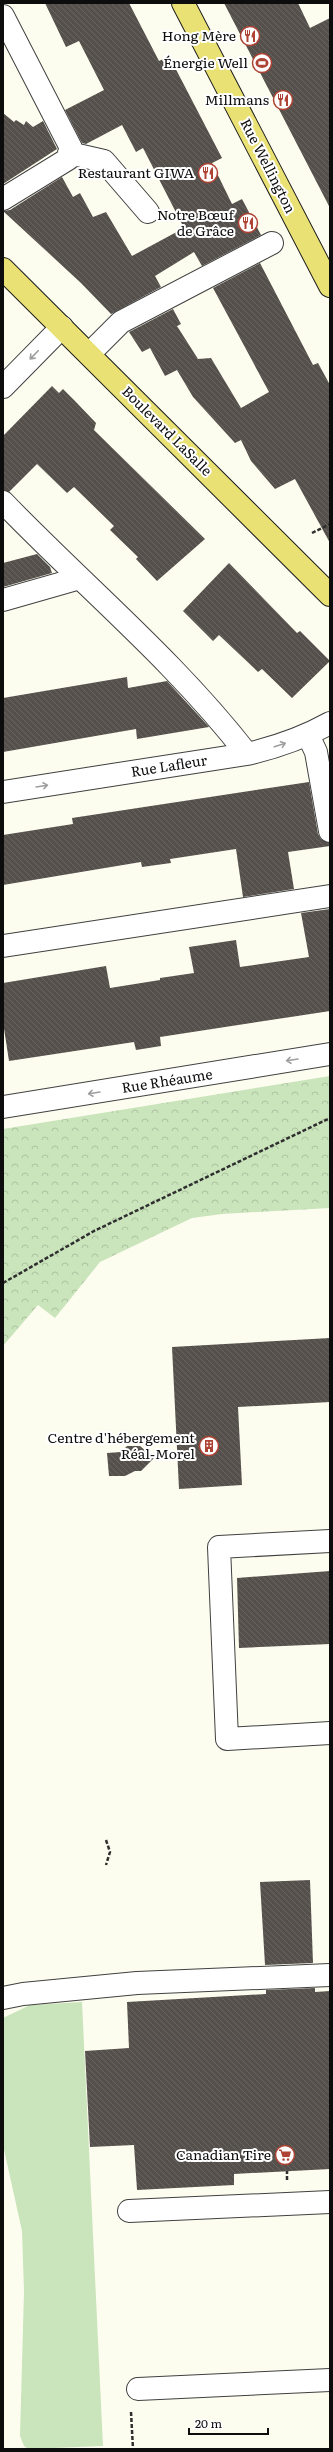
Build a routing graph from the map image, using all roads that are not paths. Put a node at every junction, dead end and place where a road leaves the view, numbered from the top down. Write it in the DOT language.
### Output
graph roads {
  1 [pos="183,3"];
  2 [pos="3,16"];
  3 [pos="69,153"];
  4 [pos="3,199"];
  5 [pos="148,212"];
  6 [pos="272,243"];
  7 [pos="3,269"];
  8 [pos="330,286"];
  9 [pos="62,327"];
  10 [pos="89,354"];
  11 [pos="3,387"];
  12 [pos="3,502"];
  13 [pos="80,578"];
  14 [pos="330,595"];
  15 [pos="3,600"];
  16 [pos="330,723"];
  17 [pos="308,735"];
  18 [pos="247,754"];
  19 [pos="3,792"];
  20 [pos="330,831"];
  21 [pos="330,896"];
  22 [pos="3,946"];
  23 [pos="330,1054"];
  24 [pos="3,1107"];
  25 [pos="330,1541"];
  26 [pos="330,1733"];
  27 [pos="330,1975"];
  28 [pos="3,1998"];
  29 [pos="330,2202"];
  30 [pos="129,2211"];
  31 [pos="330,2380"];
  32 [pos="138,2390"];
  1 -- 8 [label="main road, Rue Wellington"];
  2 -- 3 [label="street"];
  3 -- 4 [label="street"];
  3 -- 5 [label="street"];
  6 -- 10 [label="street"];
  7 -- 9 [label="main road, Boulevard LaSalle"];
  9 -- 10 [label="main road, Boulevard LaSalle"];
  9 -- 11 [label="street, one-way"];
  10 -- 14 [label="main road, Boulevard LaSalle"];
  12 -- 13 [label="street"];
  13 -- 15 [label="street"];
  13 -- 18 [label="street"];
  16 -- 17 [label="street, Rue Lafleur"];
  18 -- 17 [label="street, Rue Lafleur, one-way"];
  17 -- 20 [label="street"];
  19 -- 18 [label="street, Rue Lafleur, one-way"];
  21 -- 22 [label="street"];
  23 -- 24 [label="street, Rue Rhéaume, one-way"];
  25 -- 26 [label="street"];
  27 -- 28 [label="street"];
  29 -- 30 [label="street"];
  31 -- 32 [label="street"];
}
